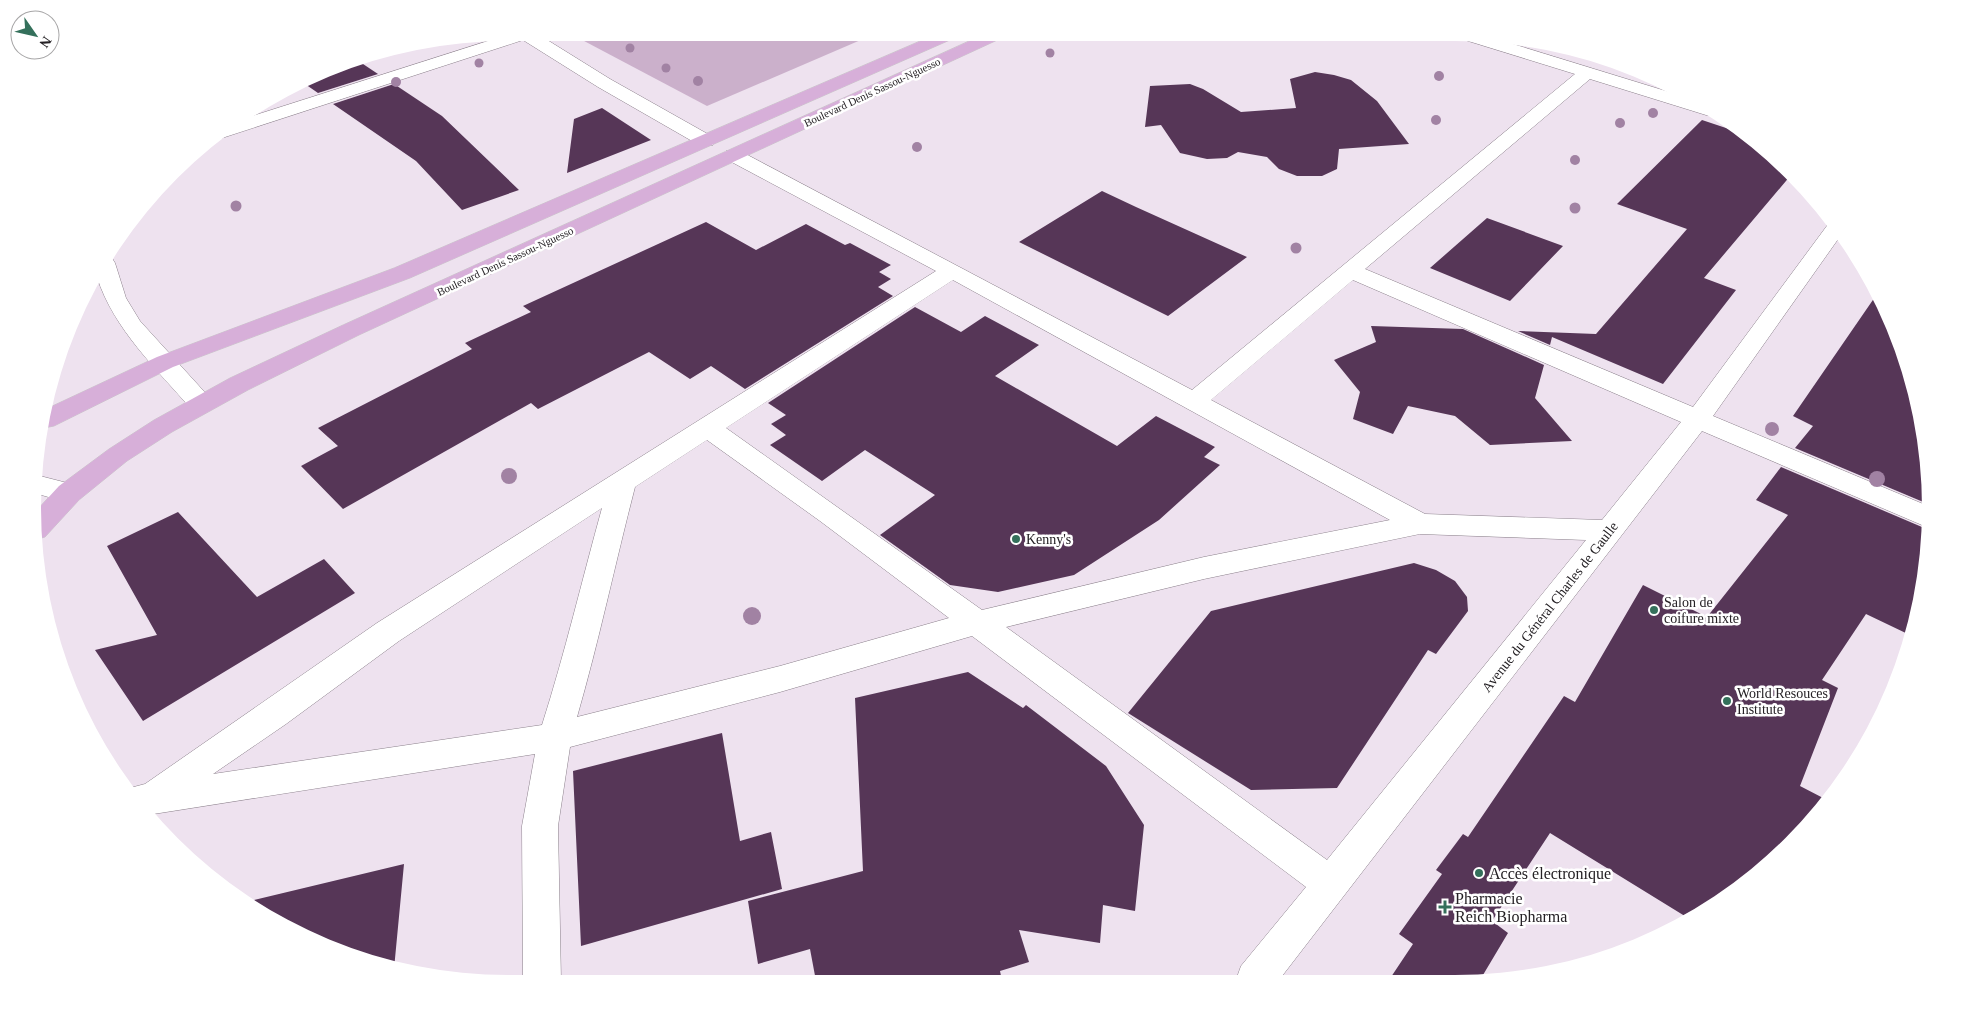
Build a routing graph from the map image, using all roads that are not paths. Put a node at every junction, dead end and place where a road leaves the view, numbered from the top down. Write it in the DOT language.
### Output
graph roads {
  1 [pos="501,41"];
  2 [pos="538,41"];
  3 [pos="935,41"];
  4 [pos="983,41"];
  5 [pos="1484,42"];
  6 [pos="1587,73"];
  7 [pos="1687,103"];
  8 [pos="242,125"];
  9 [pos="706,141"];
  10 [pos="733,156"];
  11 [pos="1832,233"];
  12 [pos="106,271"];
  13 [pos="952,271"];
  14 [pos="1352,271"];
  15 [pos="165,362"];
  16 [pos="1194,401"];
  17 [pos="201,404"];
  18 [pos="50,418"];
  19 [pos="1698,420"];
  20 [pos="708,428"];
  21 [pos="623,482"];
  22 [pos="42,486"];
  23 [pos="69,493"];
  24 [pos="1922,515"];
  25 [pos="41,522"];
  26 [pos="1420,524"];
  27 [pos="1610,531"];
  28 [pos="976,624"];
  29 [pos="555,737"];
  30 [pos="144,800"];
  31 [pos="145,801"];
  32 [pos="1331,884"];
  33 [pos="542,975"];
  34 [pos="1259,975"];
  1 -- 8 [label="street"];
  2 -- 9 [label="street"];
  3 -- 9 [label="main road, Boulevard Denis Sassou-Nguesso"];
  4 -- 10 [label="main road, Boulevard Denis Sassou-Nguesso"];
  5 -- 6 [label="street"];
  6 -- 7 [label="street"];
  6 -- 14 [label="street"];
  9 -- 15 [label="main road, Boulevard Denis Sassou-Nguesso"];
  10 -- 13 [label="street"];
  10 -- 17 [label="main road, Boulevard Denis Sassou-Nguesso"];
  11 -- 19 [label="street, Avenue du Général Charles de Gaulle"];
  12 -- 15 [label="street"];
  13 -- 16 [label="street"];
  13 -- 20 [label="street"];
  14 -- 16 [label="street"];
  14 -- 19 [label="street"];
  15 -- 17 [label="street"];
  15 -- 18 [label="main road, Boulevard Denis Sassou-Nguesso"];
  16 -- 26 [label="street"];
  17 -- 23 [label="main road, Boulevard Denis Sassou-Nguesso"];
  19 -- 24 [label="street"];
  19 -- 27 [label="street, Avenue du Général Charles de Gaulle"];
  20 -- 21 [label="street"];
  20 -- 28 [label="street"];
  21 -- 29 [label="street"];
  21 -- 30 [label="street"];
  22 -- 23 [label="street"];
  23 -- 25 [label="main road, Boulevard Denis Sassou-Nguesso"];
  26 -- 27 [label="street"];
  26 -- 28 [label="street"];
  27 -- 32 [label="street, Avenue du Général Charles de Gaulle"];
  28 -- 29 [label="street"];
  28 -- 32 [label="street"];
  29 -- 31 [label="street"];
  29 -- 33 [label="street"];
  32 -- 34 [label="street, Avenue du Général Charles de Gaulle"];
}
